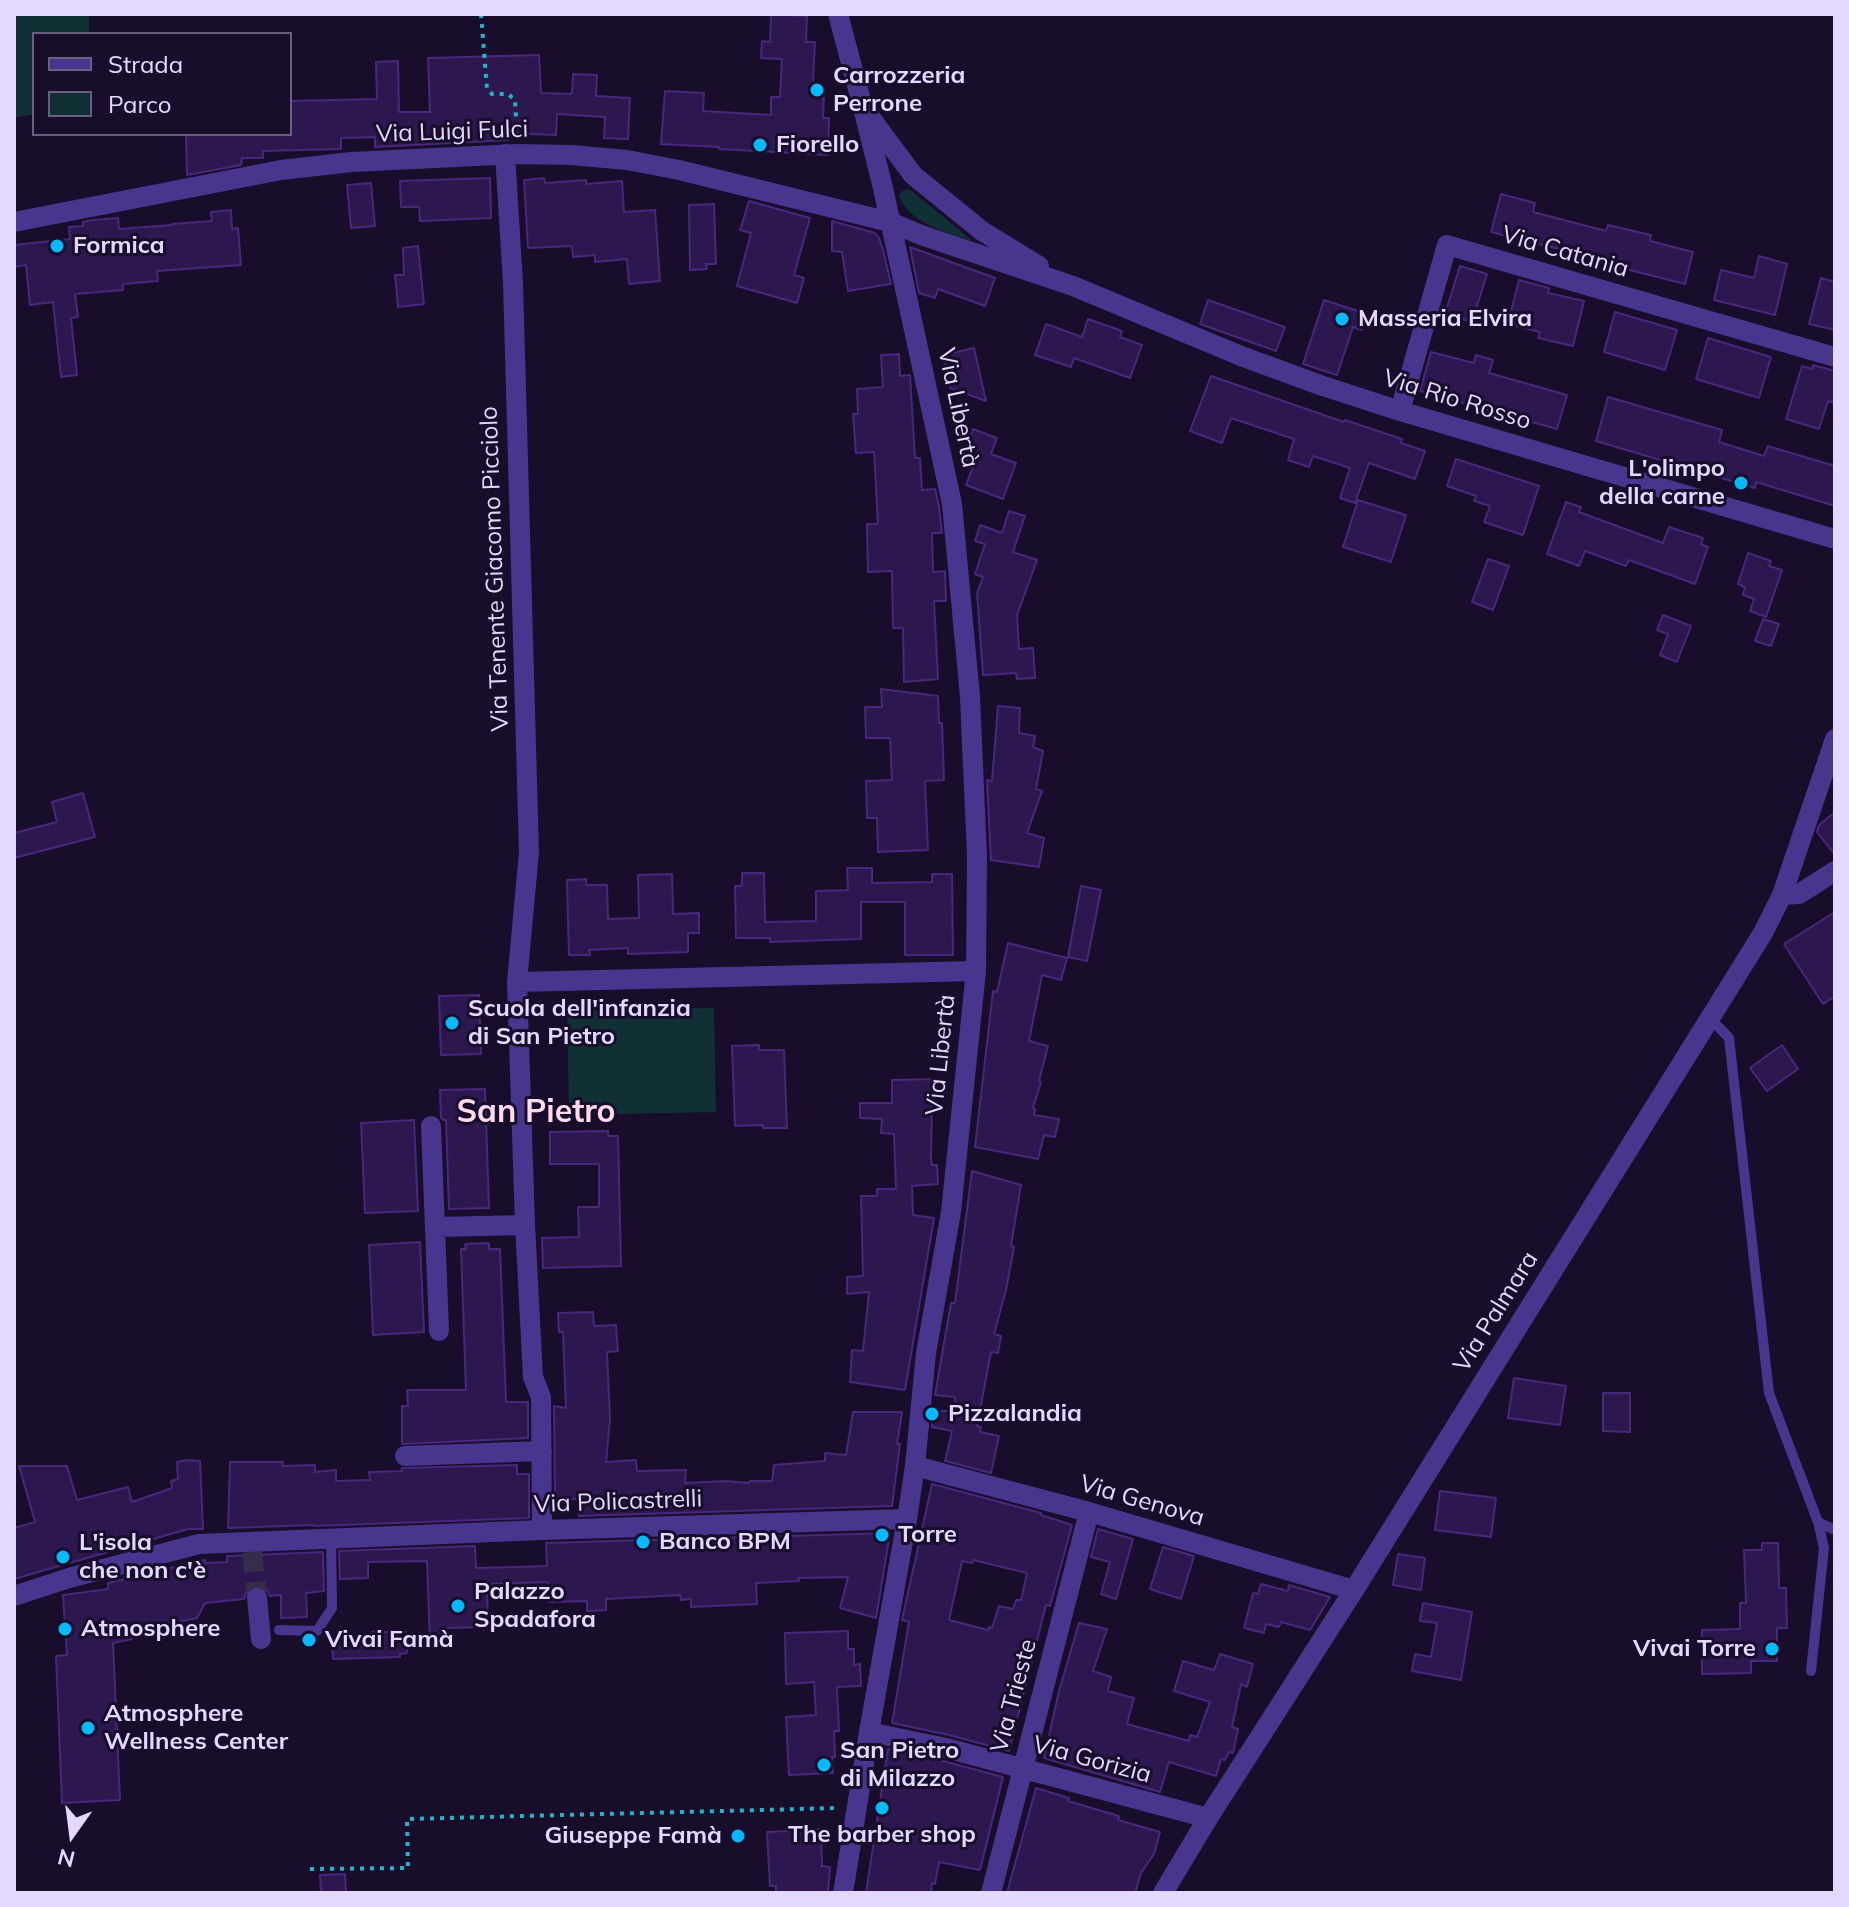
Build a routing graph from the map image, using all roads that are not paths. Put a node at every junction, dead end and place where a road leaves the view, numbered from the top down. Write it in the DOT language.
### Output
graph roads {
  1 [pos="838,14"];
  2 [pos="863,108"];
  3 [pos="511,154"];
  4 [pos="913,175"];
  5 [pos="883,188"];
  6 [pos="14,222"];
  7 [pos="890,222"];
  8 [pos="1073,286"];
  9 [pos="1835,357"];
  10 [pos="1400,411"];
  11 [pos="1835,539"];
  12 [pos="1835,739"];
  13 [pos="1835,871"];
  14 [pos="1782,895"];
  15 [pos="976,971"];
  16 [pos="517,982"];
  17 [pos="1710,1018"];
  18 [pos="431,1126"];
  19 [pos="525,1225"];
  20 [pos="435,1227"];
  21 [pos="439,1331"];
  22 [pos="542,1451"];
  23 [pos="405,1456"];
  24 [pos="915,1466"];
  25 [pos="1089,1512"];
  26 [pos="907,1519"];
  27 [pos="1818,1522"];
  28 [pos="542,1530"];
  29 [pos="1835,1530"];
  30 [pos="331,1538"];
  31 [pos="1354,1590"];
  32 [pos="14,1596"];
  33 [pos="257,1598"];
  34 [pos="270,1635"];
  35 [pos="1811,1671"];
  36 [pos="869,1732"];
  37 [pos="1022,1768"];
  38 [pos="1208,1818"];
  39 [pos="843,1893"];
  40 [pos="991,1893"];
  41 [pos="1163,1893"];
  1 -- 2 [label="street, Via Libertà"];
  2 -- 4 [label="street"];
  2 -- 5 [label="street, Via Libertà"];
  3 -- 6 [label="street, Via Luigi Fulci"];
  3 -- 7 [label="street, Via Luigi Fulci"];
  3 -- 16 [label="street, Via Tenente Giacomo Picciolo"];
  4 -- 5 [label="street"];
  4 -- 8 [label="street"];
  5 -- 7 [label="street, Via Libertà"];
  7 -- 8 [label="street, Via Luigi Fulci"];
  7 -- 15 [label="street, Via Libertà"];
  8 -- 10 [label="street, Via Rio Rosso"];
  9 -- 10 [label="street, Via Catania"];
  10 -- 11 [label="street, Via Rio Rosso"];
  12 -- 14 [label="street, Via Palmara"];
  13 -- 14 [label="street"];
  14 -- 17 [label="street, Via Palmara"];
  15 -- 16 [label="street"];
  15 -- 24 [label="street, Via Libertà"];
  16 -- 19 [label="street, Via Tenente Giacomo Picciolo"];
  17 -- 27 [label="lane"];
  17 -- 31 [label="street, Via Palmara"];
  18 -- 20 [label="street"];
  19 -- 20 [label="street"];
  19 -- 22 [label="street, Via Tenente Giacomo Picciolo"];
  20 -- 21 [label="street"];
  22 -- 23 [label="street"];
  22 -- 28 [label="street, Via Tenente Giacomo Picciolo"];
  24 -- 25 [label="street, Via Genova"];
  24 -- 26 [label="street, Via Libertà"];
  25 -- 31 [label="street, Via Genova"];
  25 -- 37 [label="street, Via Trieste"];
  26 -- 28 [label="street, Via Policastrelli"];
  26 -- 36 [label="street, Via Libertà"];
  27 -- 29 [label="lane"];
  27 -- 35 [label="lane"];
  28 -- 30 [label="street, Via Policastrelli"];
  30 -- 32 [label="street, Via Policastrelli"];
  30 -- 34 [label="lane"];
  31 -- 38 [label="street, Via Palmara"];
  33 -- 34 [label="street"];
  36 -- 37 [label="street, Via Gorizia"];
  36 -- 39 [label="street, Via Libertà"];
  37 -- 38 [label="street, Via Gorizia"];
  37 -- 40 [label="street, Via Trieste"];
  38 -- 41 [label="street, Via Palmara"];
}
